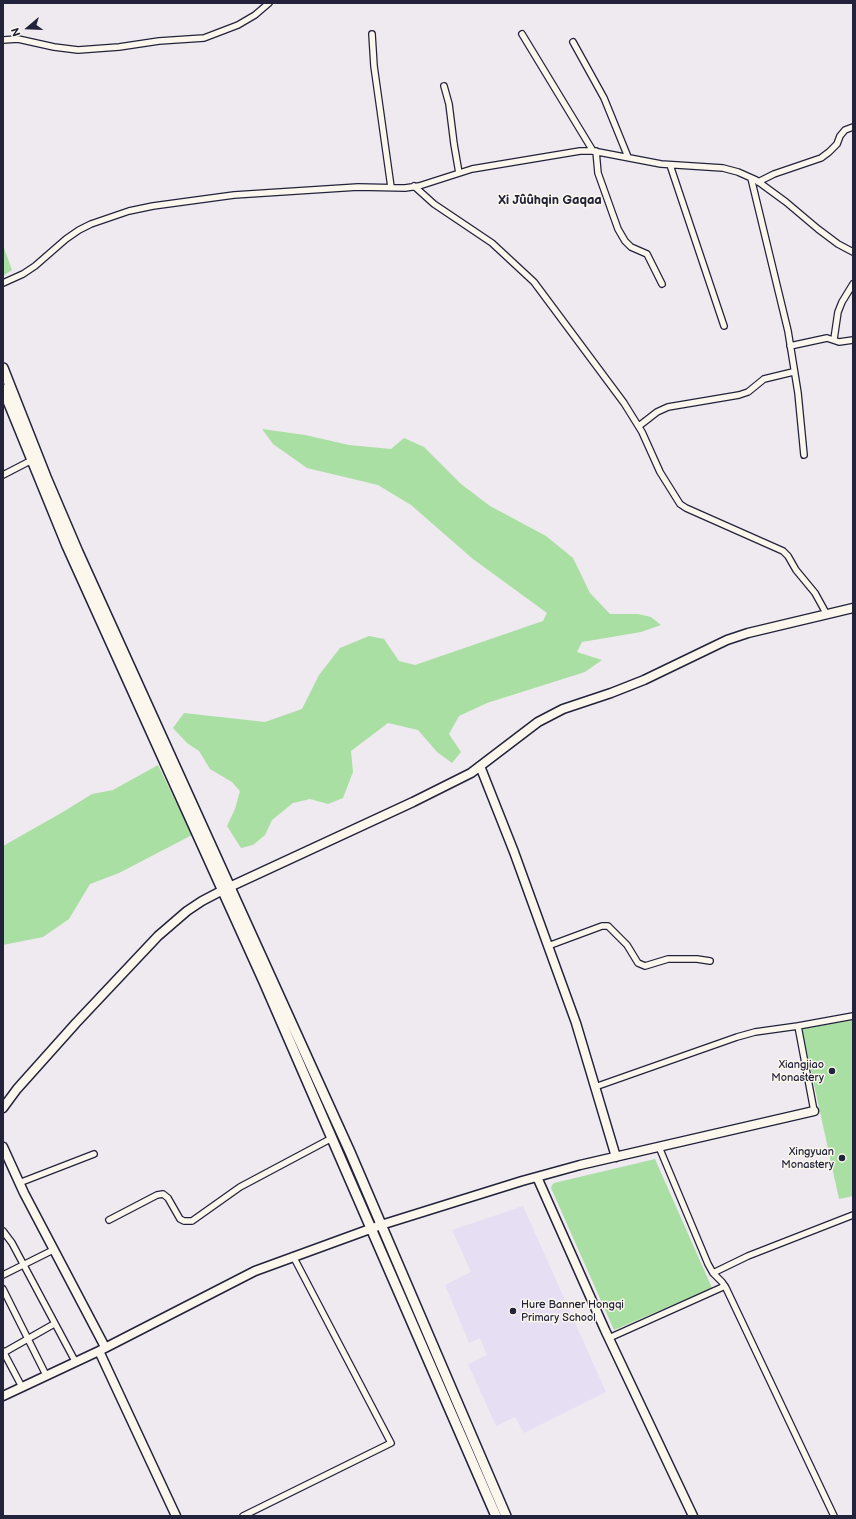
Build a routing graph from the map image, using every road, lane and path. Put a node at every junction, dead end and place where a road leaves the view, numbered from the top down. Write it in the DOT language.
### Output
graph roads {
  1 [pos="269,3"];
  2 [pos="372,34"];
  3 [pos="522,34"];
  4 [pos="3,40"];
  5 [pos="573,42"];
  6 [pos="444,86"];
  7 [pos="853,127"];
  8 [pos="595,151"];
  9 [pos="628,157"];
  10 [pos="670,165"];
  11 [pos="459,173"];
  12 [pos="751,178"];
  13 [pos="758,182"];
  14 [pos="414,186"];
  15 [pos="391,187"];
  16 [pos="853,252"];
  17 [pos="3,283"];
  18 [pos="662,284"];
  19 [pos="853,284"];
  20 [pos="724,326"];
  21 [pos="834,339"];
  22 [pos="853,340"];
  23 [pos="790,346"];
  24 [pos="3,368"];
  25 [pos="794,372"];
  26 [pos="3,389"];
  27 [pos="638,426"];
  28 [pos="804,456"];
  29 [pos="32,460"];
  30 [pos="3,475"];
  31 [pos="853,608"];
  32 [pos="826,613"];
  33 [pos="480,766"];
  34 [pos="226,889"];
  35 [pos="548,946"];
  36 [pos="710,961"];
  37 [pos="853,1016"];
  38 [pos="798,1026"];
  39 [pos="595,1087"];
  40 [pos="3,1108"];
  41 [pos="814,1111"];
  42 [pos="332,1138"];
  43 [pos="3,1147"];
  44 [pos="659,1147"];
  45 [pos="94,1154"];
  46 [pos="616,1156"];
  47 [pos="537,1176"];
  48 [pos="19,1183"];
  49 [pos="853,1215"];
  50 [pos="109,1220"];
  51 [pos="381,1225"];
  52 [pos="371,1228"];
  53 [pos="3,1231"];
  54 [pos="54,1250"];
  55 [pos="293,1256"];
  56 [pos="24,1265"];
  57 [pos="713,1273"];
  58 [pos="3,1275"];
  59 [pos="725,1286"];
  60 [pos="3,1288"];
  61 [pos="54,1324"];
  62 [pos="609,1338"];
  63 [pos="28,1339"];
  64 [pos="102,1349"];
  65 [pos="3,1353"];
  66 [pos="75,1361"];
  67 [pos="46,1375"];
  68 [pos="22,1387"];
  69 [pos="3,1396"];
  70 [pos="176,1516"];
  71 [pos="243,1516"];
  72 [pos="496,1516"];
  73 [pos="506,1516"];
  74 [pos="692,1516"];
  75 [pos="834,1516"];
  1 -- 4 [label="street"];
  2 -- 15 [label="street"];
  3 -- 8 [label="street"];
  5 -- 9 [label="street"];
  6 -- 11 [label="street"];
  7 -- 13 [label="street"];
  8 -- 9 [label="street"];
  8 -- 11 [label="street"];
  8 -- 18 [label="street"];
  9 -- 10 [label="street"];
  10 -- 12 [label="street"];
  10 -- 20 [label="street"];
  11 -- 14 [label="street"];
  12 -- 13 [label="street"];
  12 -- 23 [label="street"];
  13 -- 16 [label="street"];
  14 -- 15 [label="street"];
  14 -- 27 [label="street"];
  15 -- 17 [label="street"];
  19 -- 21 [label="street"];
  21 -- 22 [label="street"];
  21 -- 23 [label="street"];
  23 -- 25 [label="street"];
  24 -- 34 [label="main road"];
  25 -- 27 [label="street"];
  25 -- 28 [label="street"];
  26 -- 29 [label="main road"];
  27 -- 32 [label="street"];
  29 -- 30 [label="street"];
  29 -- 34 [label="main road"];
  31 -- 32 [label="street"];
  32 -- 33 [label="street"];
  33 -- 34 [label="street"];
  33 -- 35 [label="street"];
  34 -- 40 [label="street"];
  34 -- 42 [label="main road"];
  34 -- 51 [label="main road"];
  35 -- 36 [label="street"];
  35 -- 39 [label="street"];
  37 -- 38 [label="street"];
  38 -- 39 [label="street"];
  38 -- 41 [label="street"];
  39 -- 46 [label="street"];
  41 -- 44 [label="street"];
  42 -- 50 [label="street"];
  42 -- 52 [label="main road"];
  43 -- 48 [label="street"];
  44 -- 46 [label="street"];
  44 -- 57 [label="street"];
  45 -- 48 [label="street"];
  46 -- 47 [label="street"];
  47 -- 51 [label="street"];
  47 -- 62 [label="street"];
  48 -- 54 [label="street"];
  49 -- 57 [label="street"];
  51 -- 52 [label="street"];
  51 -- 73 [label="main road"];
  52 -- 55 [label="street"];
  52 -- 72 [label="main road"];
  53 -- 56 [label="street"];
  54 -- 56 [label="street"];
  54 -- 64 [label="street"];
  55 -- 64 [label="street"];
  55 -- 71 [label="street"];
  56 -- 58 [label="street"];
  56 -- 61 [label="street"];
  57 -- 59 [label="street"];
  59 -- 62 [label="street"];
  59 -- 75 [label="street"];
  60 -- 63 [label="street"];
  61 -- 63 [label="street"];
  61 -- 66 [label="street"];
  62 -- 74 [label="street"];
  63 -- 65 [label="street"];
  63 -- 67 [label="street"];
  64 -- 66 [label="street"];
  64 -- 70 [label="street"];
  65 -- 68 [label="street"];
  66 -- 67 [label="street"];
  67 -- 68 [label="street"];
  68 -- 69 [label="street"];
}
